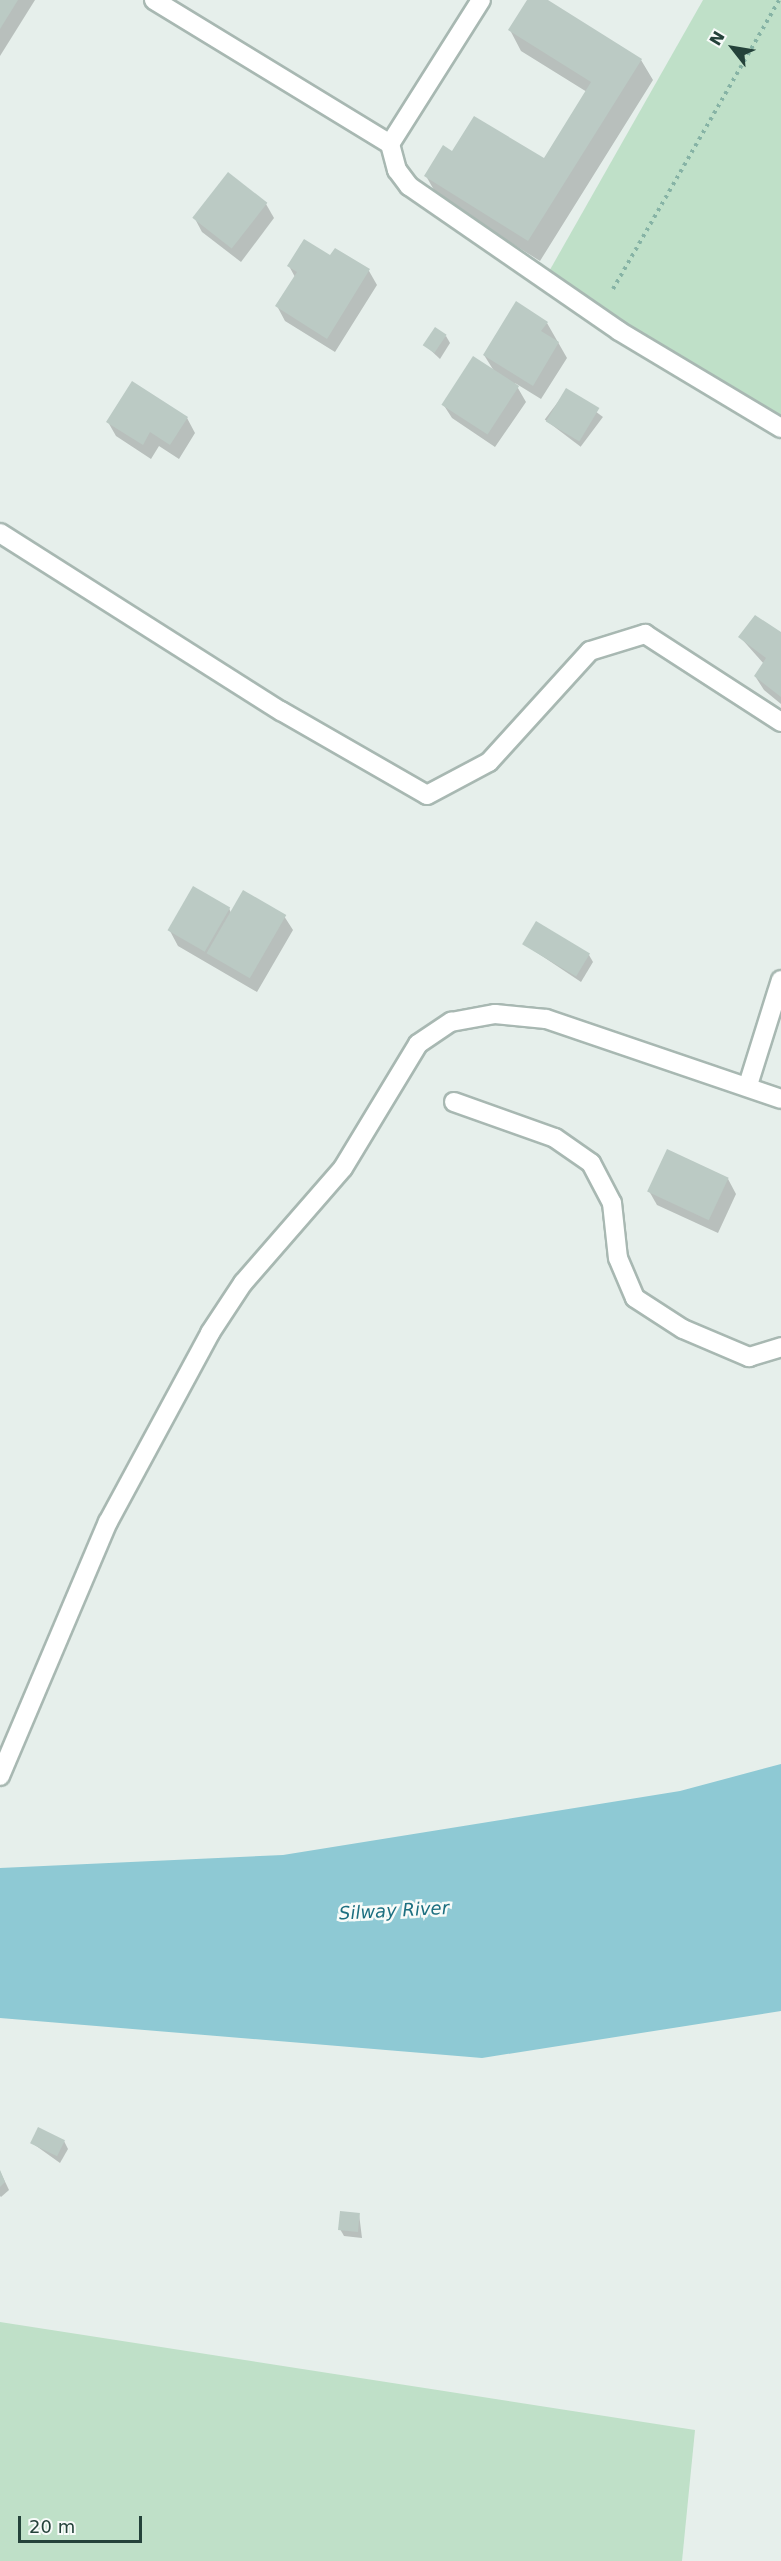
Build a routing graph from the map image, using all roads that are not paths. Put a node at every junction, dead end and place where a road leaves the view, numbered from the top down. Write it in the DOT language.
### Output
graph roads {
  1 [pos="154,0"];
  2 [pos="481,0"];
  3 [pos="390,144"];
  4 [pos="781,428"];
  5 [pos="0,533"];
  6 [pos="781,722"];
  7 [pos="781,980"];
  8 [pos="748,1085"];
  9 [pos="781,1099"];
  10 [pos="454,1102"];
  11 [pos="781,1347"];
  12 [pos="0,1776"];
  1 -- 3 [label="street"];
  2 -- 3 [label="street"];
  3 -- 4 [label="street"];
  5 -- 6 [label="street"];
  7 -- 8 [label="street"];
  8 -- 9 [label="street"];
  8 -- 12 [label="street"];
  10 -- 11 [label="street"];
}
